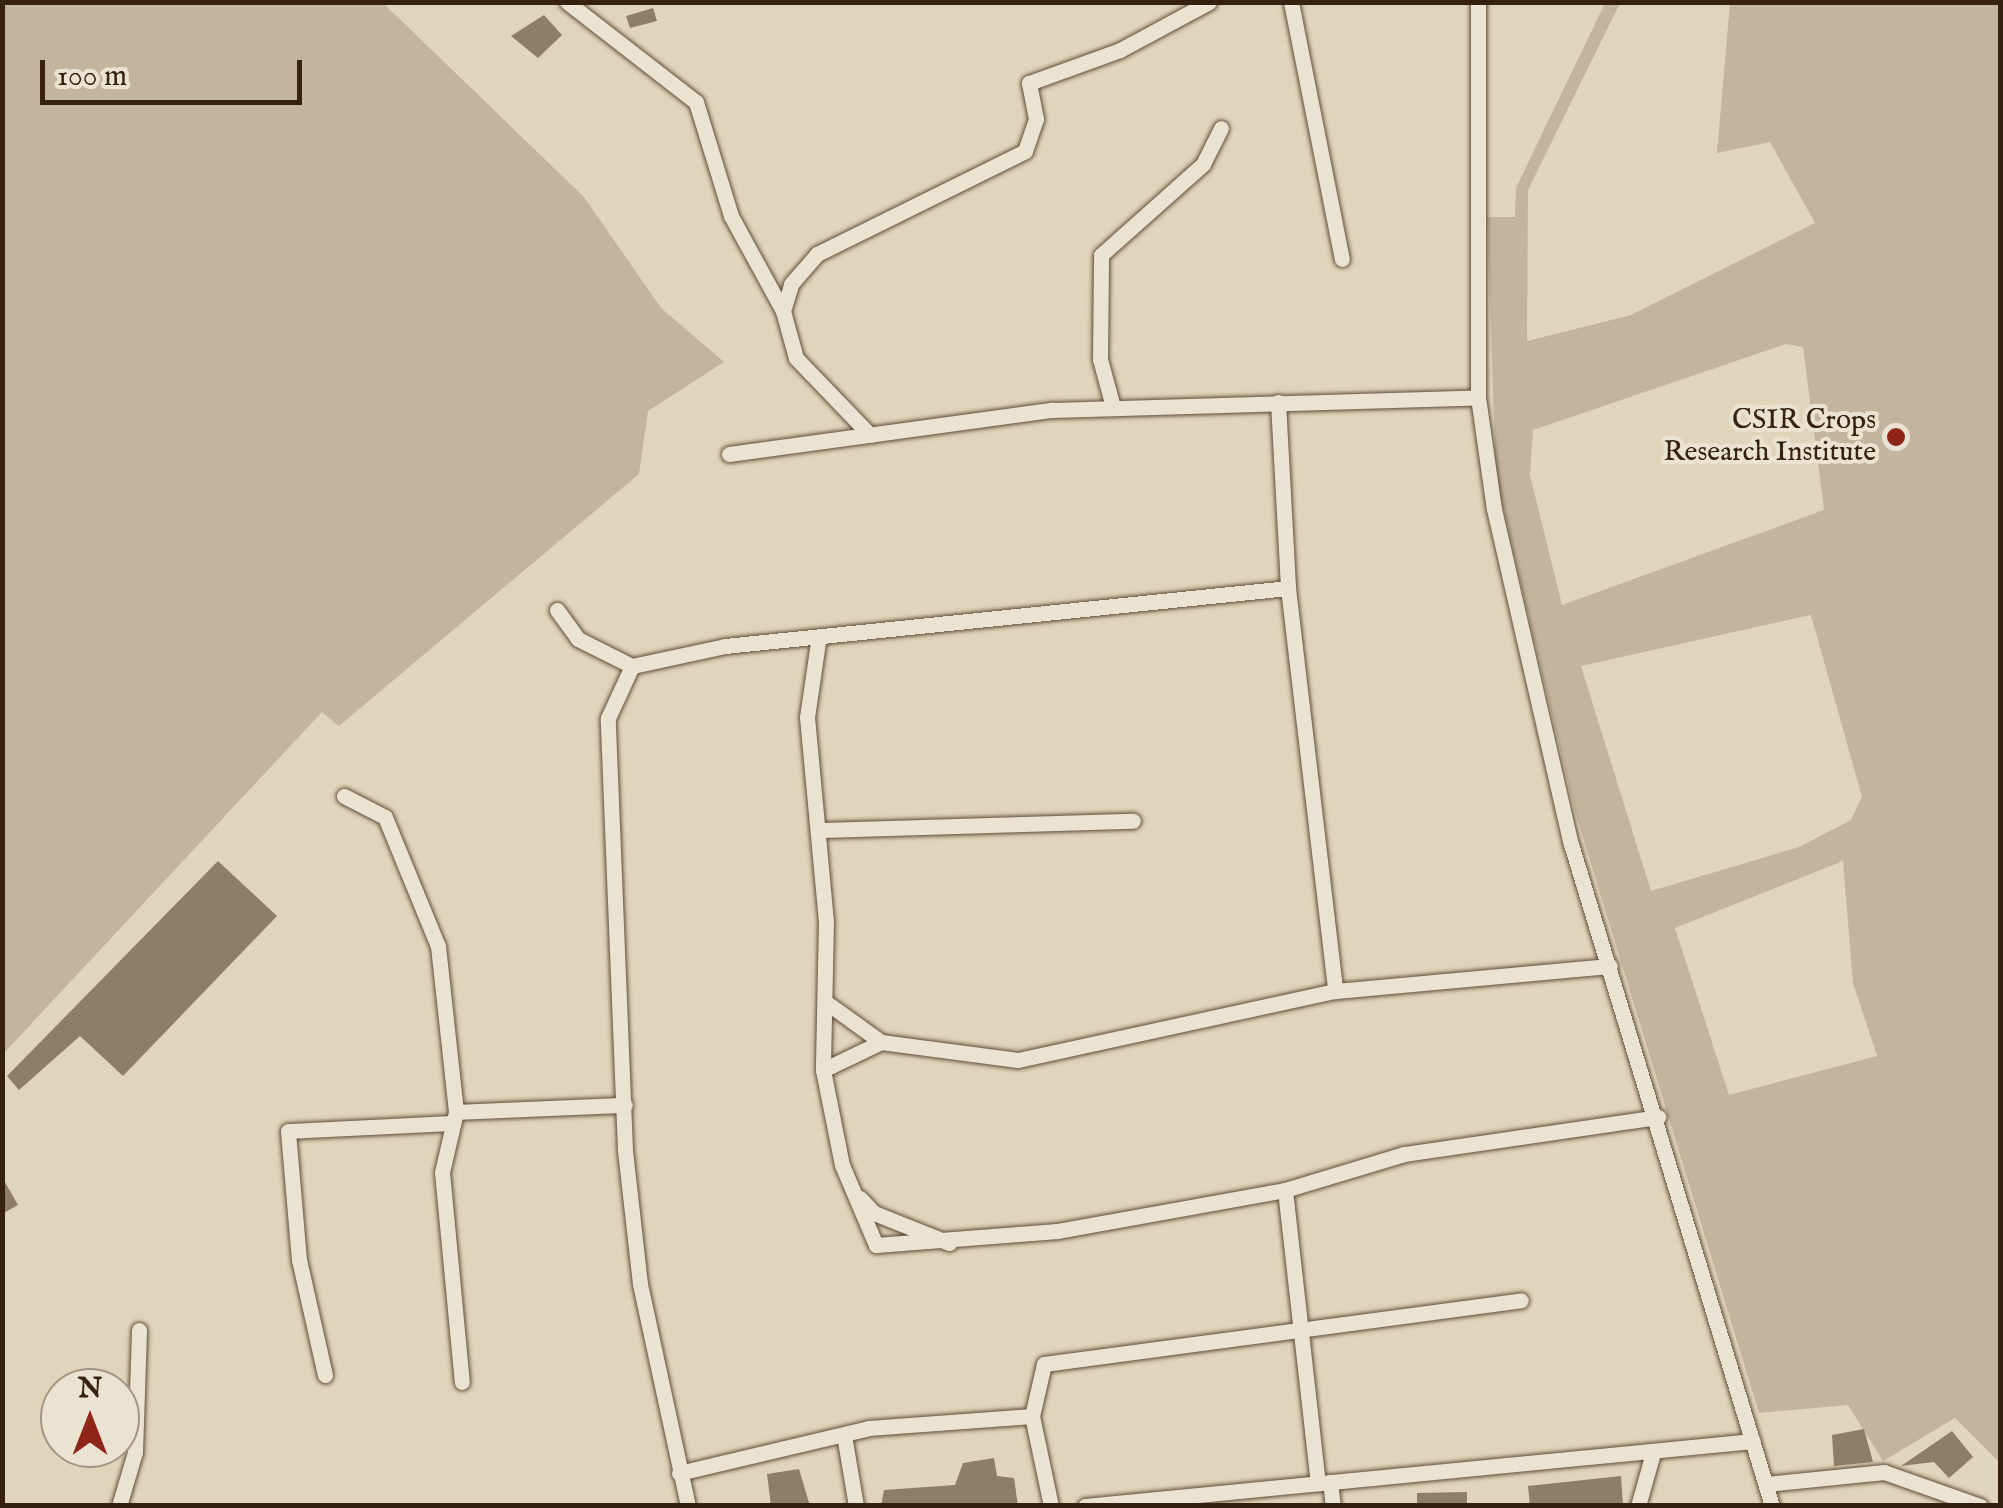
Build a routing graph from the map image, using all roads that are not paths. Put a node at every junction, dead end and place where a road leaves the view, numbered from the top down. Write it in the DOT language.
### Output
graph roads {
  1 [pos="567,2"];
  2 [pos="1209,2"];
  3 [pos="1291,2"];
  4 [pos="1478,2"];
  5 [pos="1221,128"];
  6 [pos="1342,259"];
  7 [pos="784,311"];
  8 [pos="1478,397"];
  9 [pos="1278,402"];
  10 [pos="1113,407"];
  11 [pos="870,435"];
  12 [pos="729,454"];
  13 [pos="1288,588"];
  14 [pos="557,610"];
  15 [pos="818,642"];
  16 [pos="632,666"];
  17 [pos="344,796"];
  18 [pos="1132,820"];
  19 [pos="822,830"];
  20 [pos="1610,966"];
  21 [pos="1335,992"];
  22 [pos="827,1003"];
  23 [pos="881,1042"];
  24 [pos="823,1070"];
  25 [pos="626,1105"];
  26 [pos="452,1117"];
  27 [pos="1658,1117"];
  28 [pos="850,1188"];
  29 [pos="1286,1190"];
  30 [pos="951,1244"];
  31 [pos="1520,1300"];
  32 [pos="139,1330"];
  33 [pos="1296,1331"];
  34 [pos="325,1376"];
  35 [pos="462,1382"];
  36 [pos="1032,1416"];
  37 [pos="844,1435"];
  38 [pos="1753,1441"];
  39 [pos="1653,1453"];
  40 [pos="679,1473"];
  41 [pos="1324,1482"];
  42 [pos="1766,1484"];
  43 [pos="119,1506"];
  44 [pos="688,1506"];
  45 [pos="856,1506"];
  46 [pos="1051,1506"];
  47 [pos="1085,1506"];
  48 [pos="1333,1506"];
  49 [pos="1638,1506"];
  50 [pos="1772,1506"];
  51 [pos="1980,1506"];
  1 -- 7 [label="street"];
  2 -- 7 [label="street"];
  3 -- 6 [label="street"];
  4 -- 8 [label="street"];
  5 -- 10 [label="street"];
  7 -- 11 [label="street"];
  8 -- 9 [label="street"];
  8 -- 20 [label="street"];
  9 -- 10 [label="street"];
  9 -- 13 [label="street"];
  10 -- 11 [label="street"];
  11 -- 12 [label="street"];
  13 -- 15 [label="street"];
  13 -- 21 [label="street"];
  14 -- 16 [label="street"];
  15 -- 16 [label="street"];
  15 -- 19 [label="street"];
  16 -- 25 [label="street"];
  17 -- 26 [label="street"];
  18 -- 19 [label="street"];
  19 -- 22 [label="street"];
  20 -- 21 [label="street"];
  20 -- 27 [label="street"];
  21 -- 23 [label="street"];
  22 -- 23 [label="street"];
  22 -- 24 [label="street"];
  23 -- 24 [label="street"];
  24 -- 28 [label="street"];
  25 -- 26 [label="street"];
  25 -- 40 [label="street"];
  26 -- 34 [label="street"];
  26 -- 35 [label="street"];
  27 -- 29 [label="street"];
  27 -- 38 [label="street"];
  28 -- 30 [label="street"];
  28 -- 30 [label="street"];
  29 -- 30 [label="street"];
  29 -- 33 [label="street"];
  31 -- 33 [label="street"];
  32 -- 43 [label="street"];
  33 -- 36 [label="street"];
  33 -- 41 [label="street"];
  36 -- 37 [label="street"];
  36 -- 46 [label="street"];
  37 -- 40 [label="street"];
  37 -- 45 [label="street"];
  38 -- 39 [label="street"];
  38 -- 42 [label="street"];
  39 -- 41 [label="street"];
  39 -- 49 [label="street"];
  40 -- 44 [label="street"];
  41 -- 47 [label="street"];
  41 -- 48 [label="street"];
  42 -- 50 [label="street"];
  42 -- 51 [label="street"];
}
